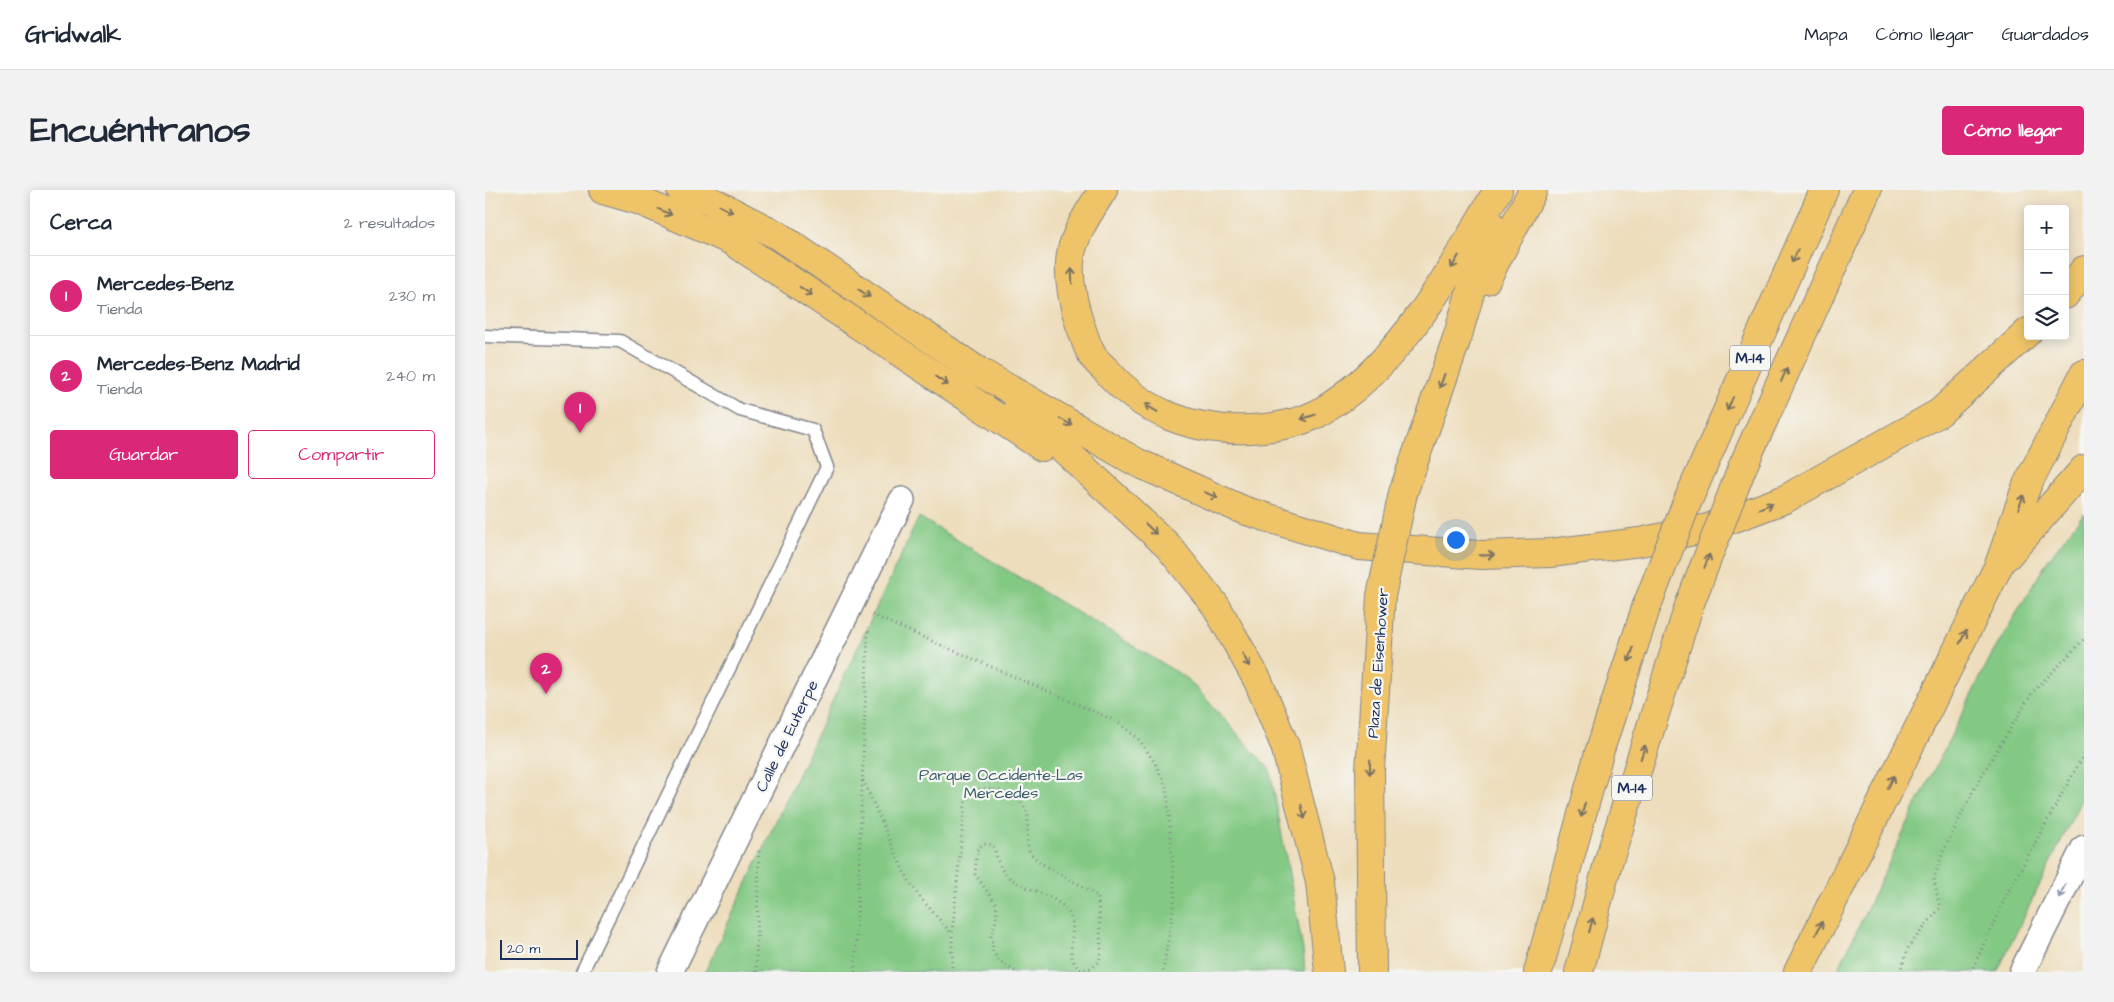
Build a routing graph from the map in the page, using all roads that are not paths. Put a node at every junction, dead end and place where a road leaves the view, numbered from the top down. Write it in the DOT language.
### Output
graph roads {
  1 [pos="603,190"];
  2 [pos="681,190"];
  3 [pos="1103,190"];
  4 [pos="1499,190"];
  5 [pos="1529,198"];
  6 [pos="1864,198"];
  7 [pos="1819,200"];
  8 [pos="2084,270"];
  9 [pos="2069,290"];
  10 [pos="1458,335"];
  11 [pos="485,336"];
  12 [pos="2024,336"];
  13 [pos="978,371"];
  14 [pos="2084,374"];
  15 [pos="2084,469"];
  16 [pos="1116,495"];
  17 [pos="902,500"];
  18 [pos="1999,565"];
  19 [pos="2084,848"];
  20 [pos="582,972"];
  21 [pos="670,972"];
  22 [pos="1329,972"];
  23 [pos="1373,972"];
  24 [pos="1538,972"];
  25 [pos="1579,972"];
  26 [pos="1798,972"];
  27 [pos="2022,972"];
  1 -- 16 [label="highway, one-way"];
  2 -- 13 [label="highway, one-way"];
  4 -- 3 [label="highway, one-way"];
  4 -- 10 [label="highway, Plaza de Eisenhower"];
  5 -- 10 [label="highway, Plaza de Eisenhower"];
  25 -- 6 [label="highway, M-14, one-way, bridge"];
  7 -- 24 [label="highway, M-14, one-way, bridge"];
  8 -- 9 [label="highway"];
  10 -- 23 [label="highway, Plaza de Eisenhower, one-way, bridge"];
  11 -- 20 [label="lane"];
  13 -- 12 [label="highway, one-way"];
  13 -- 16 [label="highway"];
  18 -- 14 [label="highway, one-way"];
  15 -- 18 [label="highway"];
  16 -- 22 [label="highway, one-way"];
  17 -- 21 [label="street, Calle de Euterpe"];
  26 -- 18 [label="highway, one-way"];
  19 -- 27 [label="street, one-way"];
}
